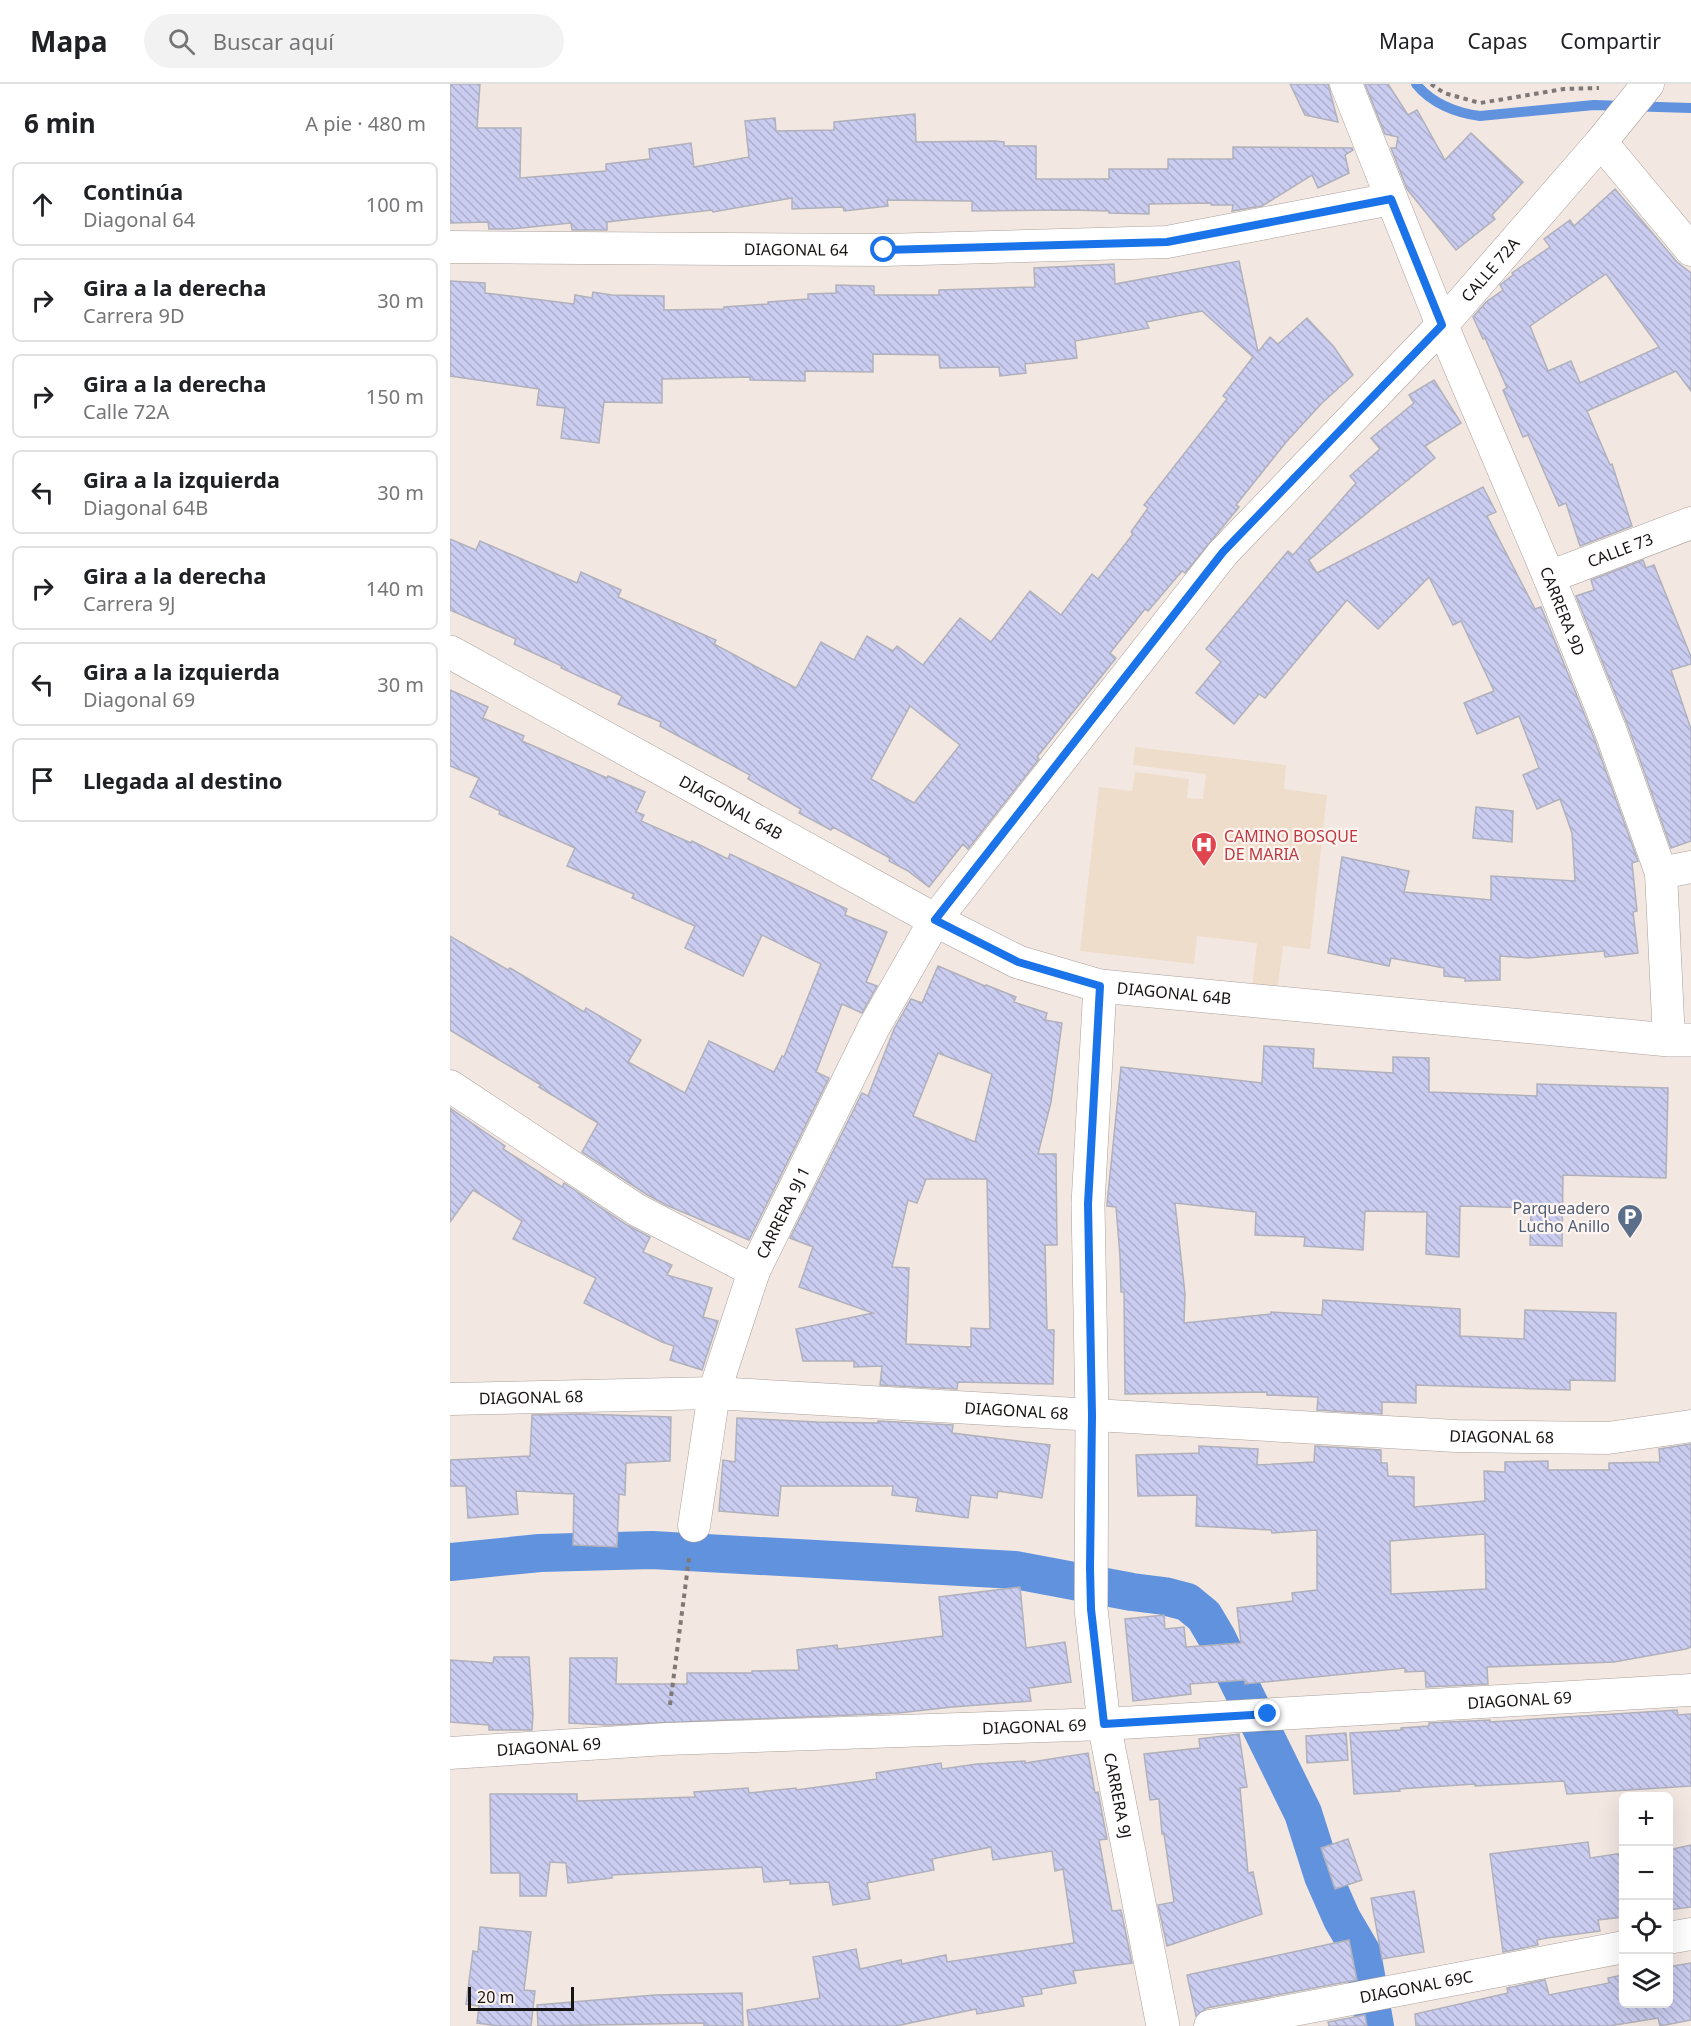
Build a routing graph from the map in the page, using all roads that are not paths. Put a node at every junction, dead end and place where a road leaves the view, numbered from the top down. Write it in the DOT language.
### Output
graph roads {
  1 [pos="1346,84"];
  2 [pos="1643,90"];
  3 [pos="1610,131"];
  4 [pos="1391,199"];
  5 [pos="450,247"];
  6 [pos="1691,250"];
  7 [pos="1442,325"];
  8 [pos="1691,523"];
  9 [pos="1549,577"];
  10 [pos="450,652"];
  11 [pos="1676,870"];
  12 [pos="935,920"];
  13 [pos="1100,986"];
  14 [pos="1680,1040"];
  15 [pos="450,1086"];
  16 [pos="754,1270"];
  17 [pos="714,1393"];
  18 [pos="450,1399"];
  19 [pos="1092,1415"];
  20 [pos="1691,1426"];
  21 [pos="694,1526"];
  22 [pos="1691,1690"];
  23 [pos="1104,1724"];
  24 [pos="450,1752"];
  25 [pos="1691,1934"];
  26 [pos="1673,1937"];
  27 [pos="1619,1948"];
  28 [pos="1162,2026"];
  29 [pos="1210,2026"];
  1 -- 4 [label="street, CARRERA 9D"];
  2 -- 3 [label="street, CALLE 72A"];
  3 -- 6 [label="street"];
  3 -- 7 [label="street, CALLE 72A"];
  4 -- 5 [label="street, DIAGONAL 64"];
  4 -- 7 [label="street, CARRERA 9D"];
  7 -- 9 [label="street, CARRERA 9D"];
  7 -- 12 [label="street, CALLE 72A"];
  8 -- 9 [label="street, CALLE 73"];
  9 -- 11 [label="street, CARRERA 9D"];
  10 -- 12 [label="street, DIAGONAL 64B"];
  11 -- 14 [label="street, CARRERA 9D"];
  12 -- 13 [label="street, DIAGONAL 64B"];
  12 -- 16 [label="street, CARRERA 9J 1"];
  13 -- 14 [label="street, DIAGONAL 64B"];
  13 -- 19 [label="street, CARRERA 9J"];
  15 -- 16 [label="street"];
  16 -- 17 [label="street, CARRERA 9J 1"];
  17 -- 18 [label="street, DIAGONAL 68"];
  17 -- 19 [label="street, DIAGONAL 68"];
  17 -- 21 [label="street, CARRERA 9J 1"];
  19 -- 20 [label="street, DIAGONAL 68"];
  19 -- 23 [label="street, CARRERA 9J"];
  22 -- 23 [label="street, DIAGONAL 69"];
  23 -- 24 [label="street, DIAGONAL 69"];
  23 -- 28 [label="street, CARRERA 9J"];
  25 -- 26 [label="street"];
  27 -- 29 [label="street, DIAGONAL 69C"];
}
